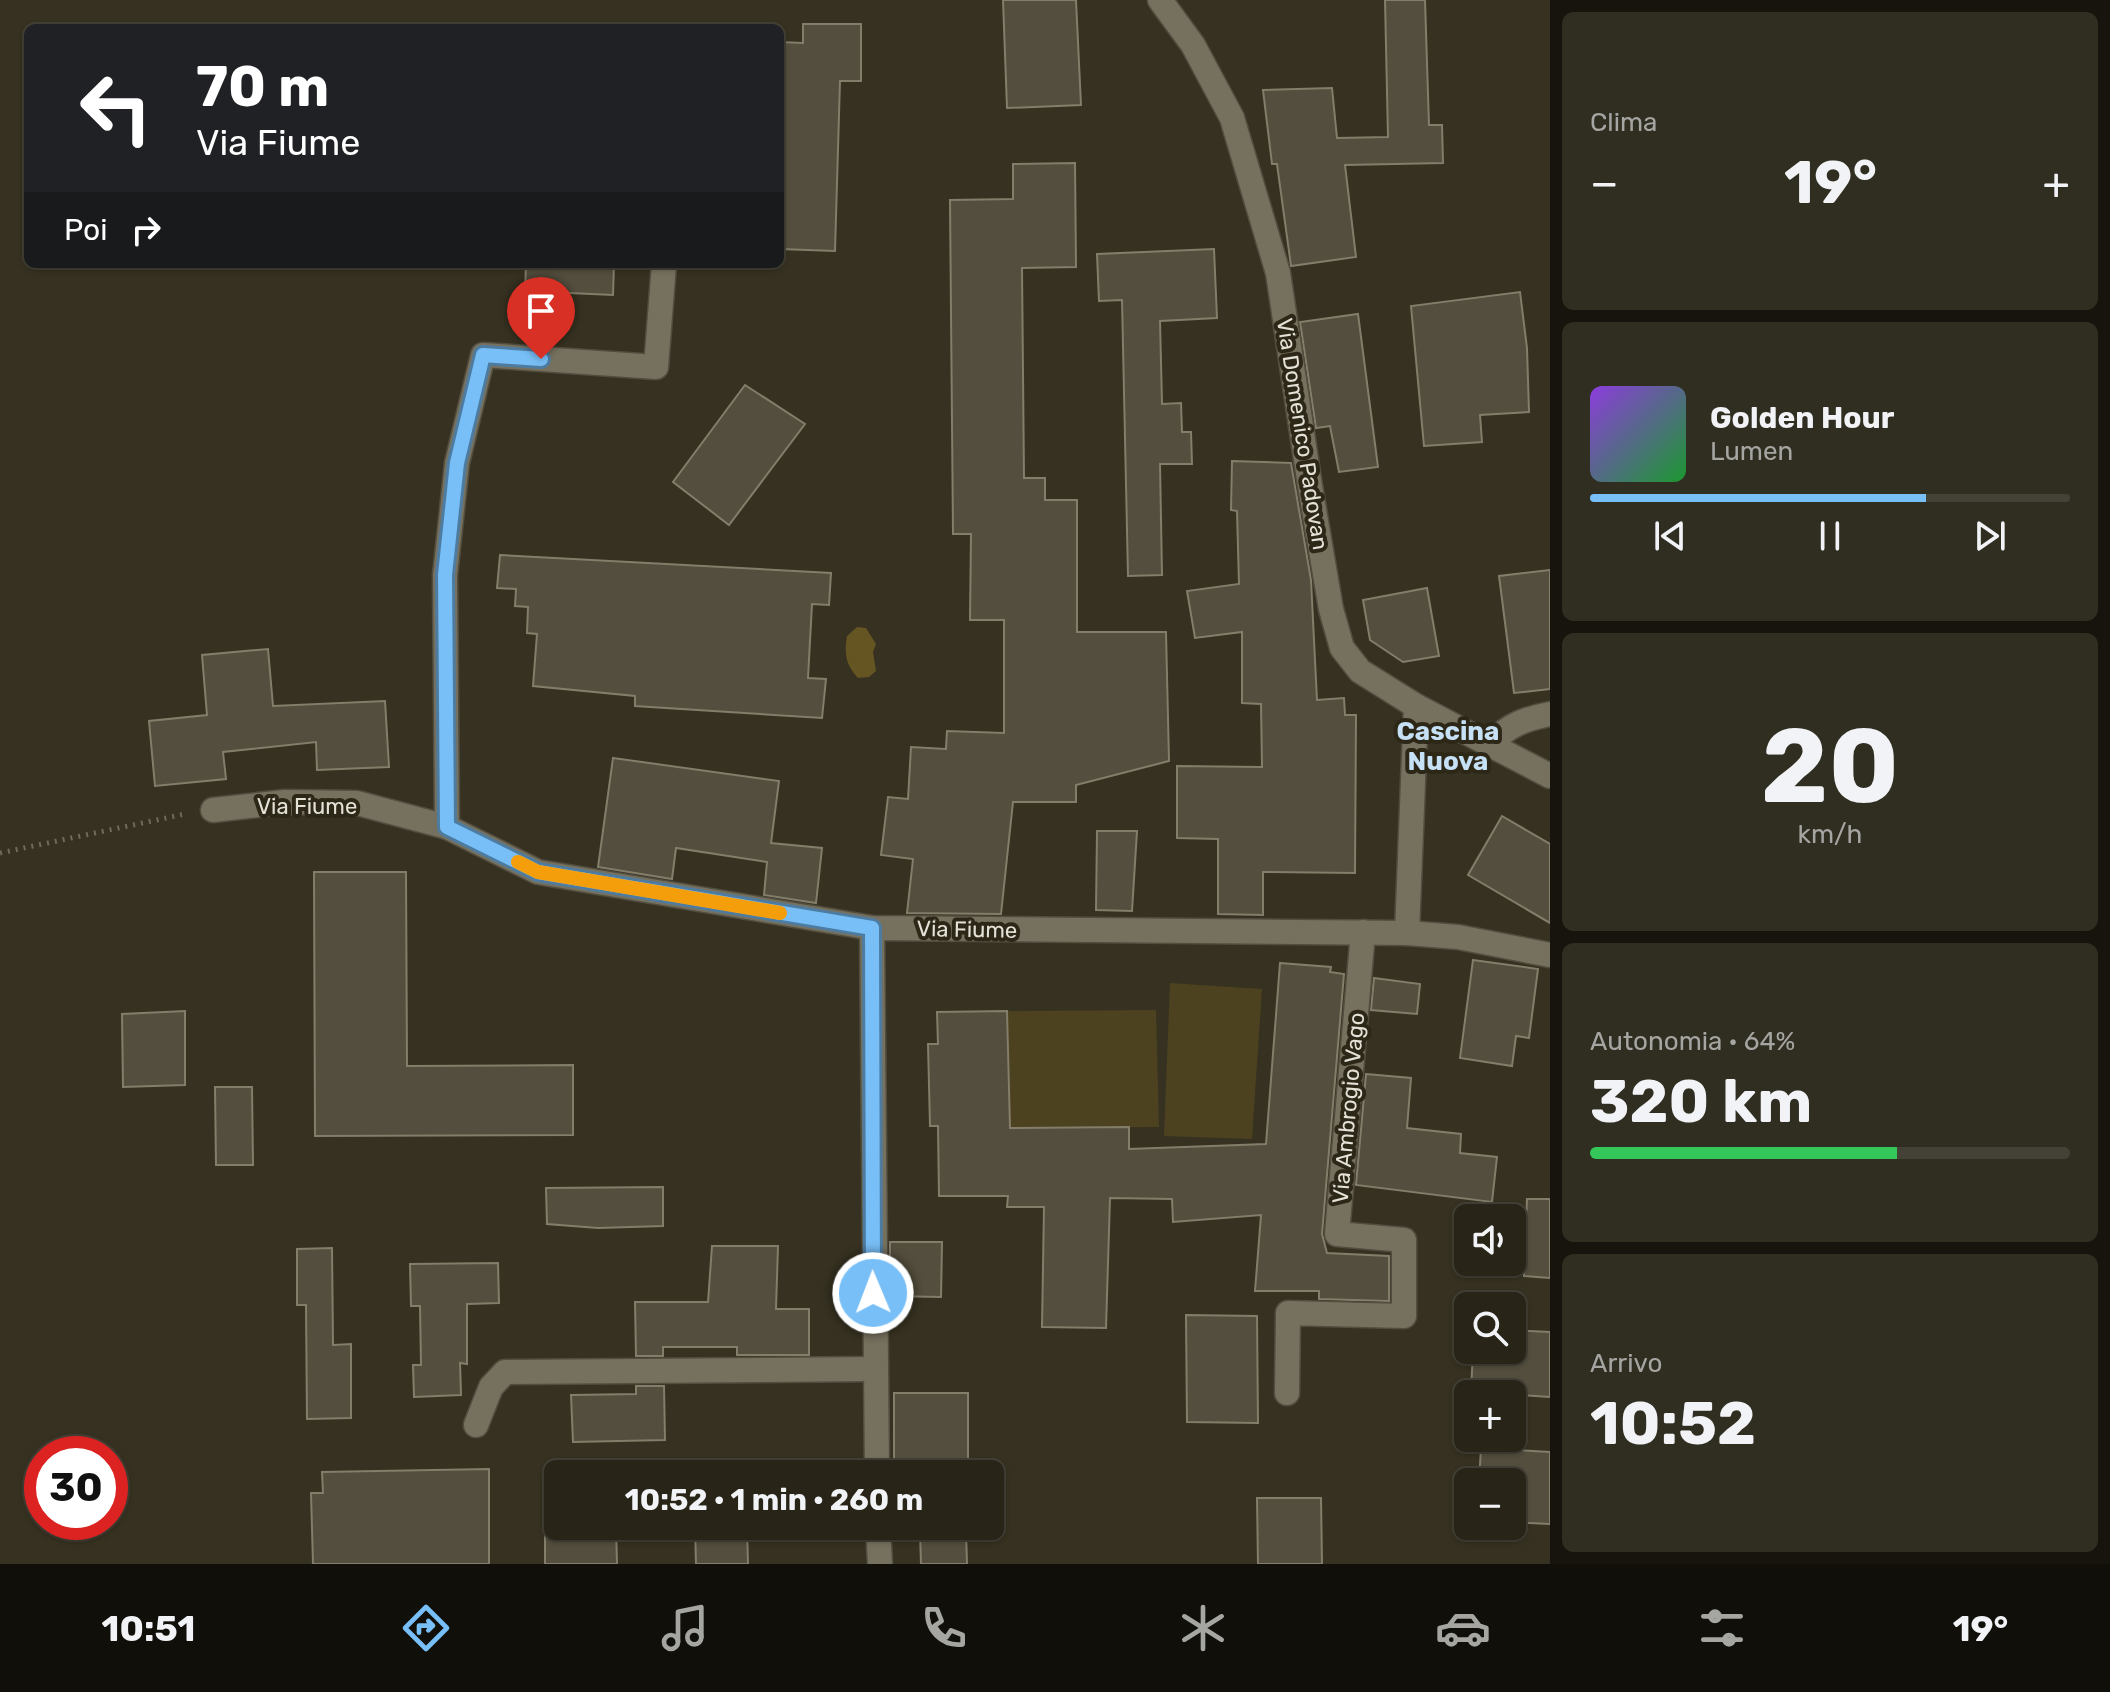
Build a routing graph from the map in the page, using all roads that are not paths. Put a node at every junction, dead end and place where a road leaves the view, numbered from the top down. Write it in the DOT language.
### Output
graph roads {
  1 [pos="1160,0"];
  2 [pos="664,268"];
  3 [pos="1416,706"];
  4 [pos="1550,714"];
  5 [pos="1490,744"];
  6 [pos="1550,776"];
  7 [pos="213,810"];
  8 [pos="447,827"];
  9 [pos="872,928"];
  10 [pos="1363,932"];
  11 [pos="1407,933"];
  12 [pos="1550,955"];
  13 [pos="874,1369"];
  14 [pos="1287,1393"];
  15 [pos="476,1425"];
  16 [pos="877,1460"];
  17 [pos="879,1540"];
  18 [pos="880,1564"];
  1 -- 3 [label="street, Via Domenico Padovan"];
  2 -- 8 [label="street"];
  3 -- 5 [label="street, Via Domenico Padovan"];
  3 -- 11 [label="street"];
  4 -- 5 [label="street"];
  5 -- 6 [label="street, Via Domenico Padovan"];
  7 -- 8 [label="street, Via Fiume"];
  8 -- 9 [label="street, Via Fiume"];
  9 -- 10 [label="street, Via Fiume"];
  9 -- 13 [label="street"];
  10 -- 11 [label="street, Via Fiume"];
  10 -- 14 [label="street, Via Ambrogio Vago"];
  11 -- 12 [label="street, Via Fiume"];
  13 -- 15 [label="street"];
  13 -- 16 [label="street"];
  17 -- 18 [label="street"];
}
